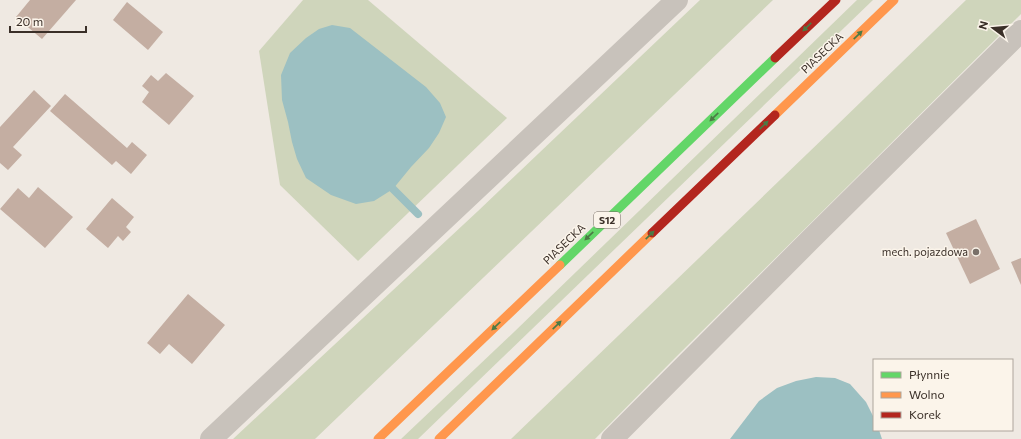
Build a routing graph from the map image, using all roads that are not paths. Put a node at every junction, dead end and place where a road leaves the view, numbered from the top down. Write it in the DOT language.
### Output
graph roads {
  1 [pos="677,0"];
  2 [pos="836,0"];
  3 [pos="894,0"];
  4 [pos="1021,31"];
  5 [pos="529,352"];
  6 [pos="211,439"];
  7 [pos="378,439"];
  8 [pos="439,439"];
  9 [pos="452,439"];
  10 [pos="612,439"];
  1 -- 6 [label="street"];
  2 -- 7 [label="highway, PIASECKA / S12, one-way"];
  5 -- 3 [label="highway, PIASECKA, one-way"];
  4 -- 10 [label="street"];
  5 -- 8 [label="highway, PIASECKA"];
  5 -- 9 [label="highway"];
}
